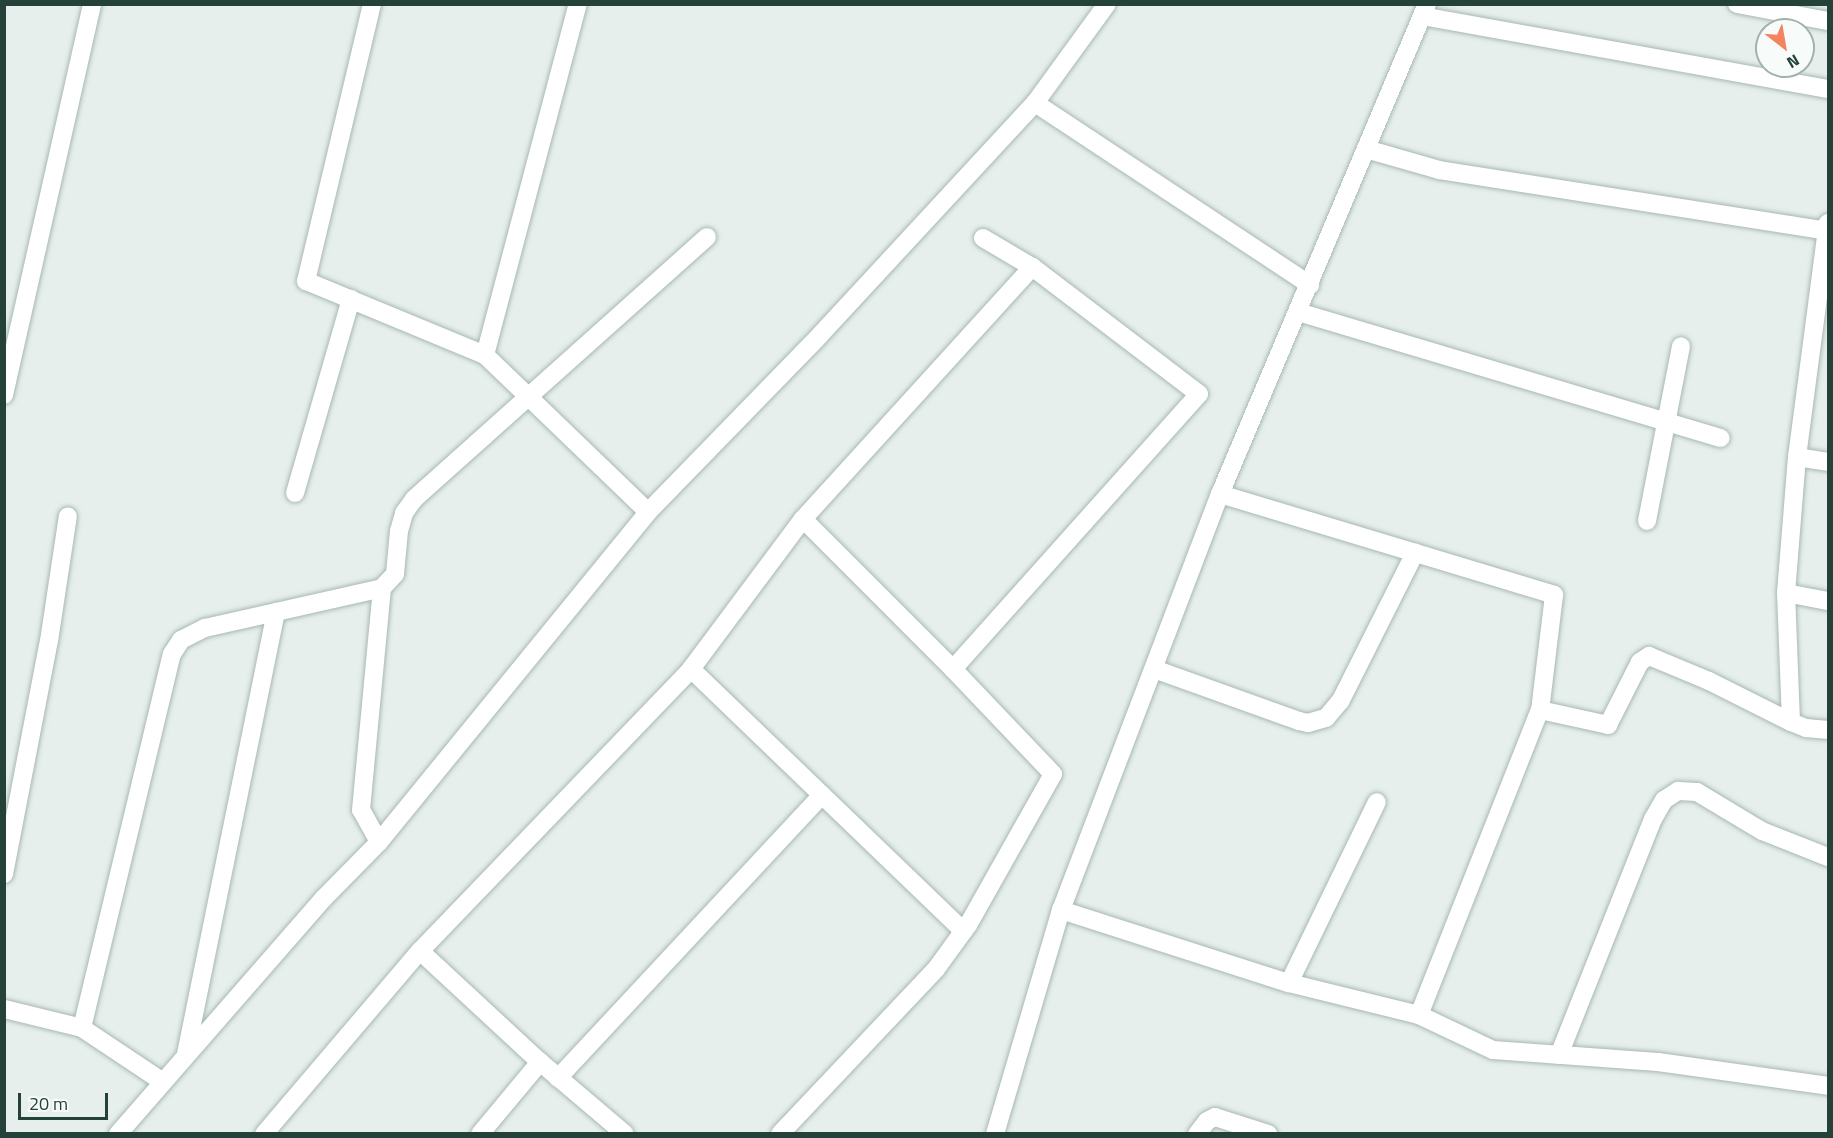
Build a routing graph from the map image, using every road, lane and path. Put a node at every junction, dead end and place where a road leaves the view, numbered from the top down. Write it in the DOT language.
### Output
graph roads {
  1 [pos="92,4"];
  2 [pos="372,4"];
  3 [pos="578,4"];
  4 [pos="1107,4"];
  5 [pos="1737,4"];
  6 [pos="1424,10"];
  7 [pos="1828,21"];
  8 [pos="1828,88"];
  9 [pos="1035,103"];
  10 [pos="1366,149"];
  11 [pos="1828,228"];
  12 [pos="707,237"];
  13 [pos="983,238"];
  14 [pos="1032,267"];
  15 [pos="1310,285"];
  16 [pos="351,299"];
  17 [pos="1299,312"];
  18 [pos="1681,346"];
  19 [pos="485,355"];
  20 [pos="4,395"];
  21 [pos="530,399"];
  22 [pos="1666,422"];
  23 [pos="1721,438"];
  24 [pos="1797,457"];
  25 [pos="1828,462"];
  26 [pos="295,493"];
  27 [pos="1220,494"];
  28 [pos="648,512"];
  29 [pos="68,516"];
  30 [pos="803,519"];
  31 [pos="1647,521"];
  32 [pos="1415,553"];
  33 [pos="382,588"];
  34 [pos="1786,593"];
  35 [pos="1828,602"];
  36 [pos="276,612"];
  37 [pos="691,669"];
  38 [pos="953,669"];
  39 [pos="1154,669"];
  40 [pos="1540,710"];
  41 [pos="1791,722"];
  42 [pos="1828,730"];
  43 [pos="822,795"];
  44 [pos="1377,802"];
  45 [pos="379,843"];
  46 [pos="1828,857"];
  47 [pos="4,874"];
  48 [pos="1061,910"];
  49 [pos="963,931"];
  50 [pos="420,951"];
  51 [pos="1289,983"];
  52 [pos="4,1009"];
  53 [pos="1419,1016"];
  54 [pos="82,1028"];
  55 [pos="186,1055"];
  56 [pos="1559,1055"];
  57 [pos="540,1062"];
  58 [pos="558,1078"];
  59 [pos="163,1082"];
  60 [pos="1828,1086"];
  61 [pos="118,1134"];
  62 [pos="264,1134"];
  63 [pos="480,1134"];
  64 [pos="625,1134"];
  65 [pos="780,1134"];
  66 [pos="995,1134"];
  67 [pos="1197,1134"];
  68 [pos="1268,1134"];
  1 -- 20 [label="street"];
  2 -- 16 [label="street"];
  3 -- 19 [label="street"];
  4 -- 9 [label="street"];
  5 -- 7 [label="street"];
  6 -- 8 [label="street"];
  6 -- 10 [label="street"];
  9 -- 15 [label="street"];
  9 -- 28 [label="street"];
  10 -- 11 [label="street"];
  10 -- 15 [label="street"];
  11 -- 24 [label="street"];
  12 -- 21 [label="street"];
  13 -- 14 [label="street"];
  14 -- 30 [label="street"];
  14 -- 38 [label="street"];
  15 -- 17 [label="street"];
  16 -- 19 [label="street"];
  16 -- 26 [label="street"];
  17 -- 22 [label="street"];
  17 -- 27 [label="street"];
  18 -- 22 [label="street"];
  19 -- 21 [label="street"];
  21 -- 28 [label="street"];
  21 -- 33 [label="street"];
  22 -- 23 [label="street"];
  22 -- 31 [label="street"];
  24 -- 25 [label="street"];
  24 -- 34 [label="street"];
  27 -- 32 [label="street"];
  27 -- 39 [label="street"];
  28 -- 45 [label="street"];
  29 -- 47 [label="street"];
  30 -- 37 [label="street"];
  30 -- 38 [label="street"];
  32 -- 39 [label="street"];
  32 -- 40 [label="street"];
  33 -- 36 [label="street"];
  33 -- 45 [label="street"];
  34 -- 35 [label="street"];
  34 -- 41 [label="street"];
  36 -- 54 [label="street"];
  36 -- 55 [label="street"];
  37 -- 43 [label="street"];
  37 -- 50 [label="street"];
  38 -- 49 [label="street"];
  39 -- 48 [label="street"];
  40 -- 41 [label="street"];
  40 -- 53 [label="street"];
  41 -- 42 [label="street"];
  43 -- 49 [label="street"];
  43 -- 58 [label="street"];
  44 -- 51 [label="street"];
  45 -- 55 [label="street"];
  46 -- 56 [label="street"];
  48 -- 51 [label="street"];
  48 -- 66 [label="street"];
  49 -- 65 [label="street"];
  50 -- 57 [label="street"];
  50 -- 62 [label="street"];
  51 -- 53 [label="street"];
  52 -- 54 [label="street"];
  53 -- 56 [label="street"];
  54 -- 59 [label="street"];
  55 -- 59 [label="street"];
  56 -- 60 [label="street"];
  57 -- 58 [label="street"];
  57 -- 63 [label="street"];
  58 -- 64 [label="street"];
  59 -- 61 [label="street"];
  67 -- 68 [label="street"];
}
